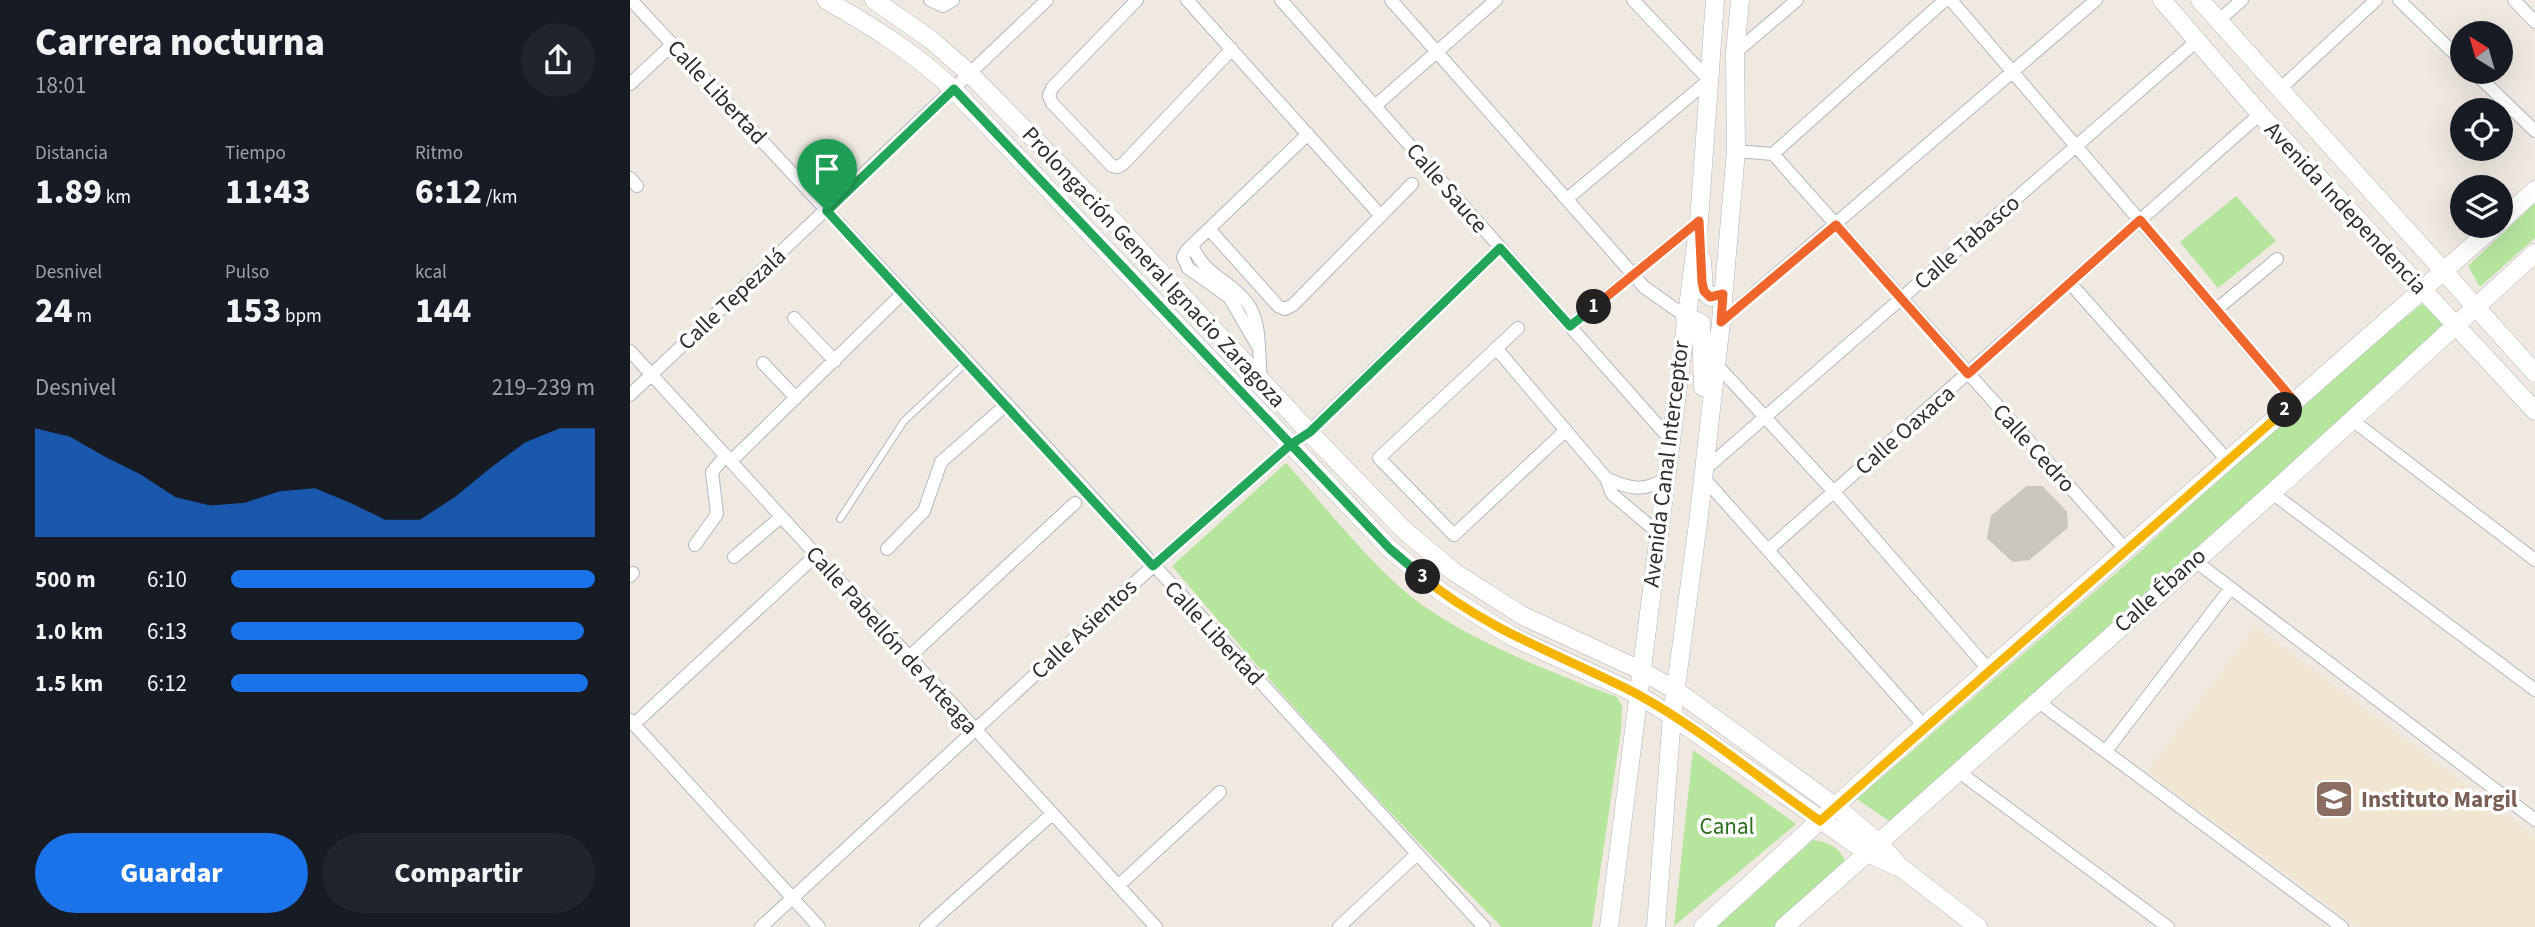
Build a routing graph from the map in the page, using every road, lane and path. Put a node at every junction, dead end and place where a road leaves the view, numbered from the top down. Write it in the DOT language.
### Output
graph roads {
  1 [pos="631,0"];
  2 [pos="827,0"];
  3 [pos="874,0"];
  4 [pos="929,0"];
  5 [pos="953,0"];
  6 [pos="1047,0"];
  7 [pos="1138,0"];
  8 [pos="1187,0"];
  9 [pos="1281,0"];
  10 [pos="1391,0"];
  11 [pos="1496,0"];
  12 [pos="1633,0"];
  13 [pos="1715,0"];
  14 [pos="1740,0"];
  15 [pos="1797,0"];
  16 [pos="1945,0"];
  17 [pos="1951,0"];
  18 [pos="2096,0"];
  19 [pos="2162,0"];
  20 [pos="2200,0"];
  21 [pos="2242,0"];
  22 [pos="2376,0"];
  23 [pos="2399,0"];
  24 [pos="2514,0"];
  25 [pos="2218,21"];
  26 [pos="2535,22"];
  27 [pos="2198,40"];
  28 [pos="673,44"];
  29 [pos="1232,49"];
  30 [pos="2450,49"];
  31 [pos="1437,51"];
  32 [pos="1735,53"];
  33 [pos="2014,70"];
  34 [pos="970,74"];
  35 [pos="1709,80"];
  36 [pos="630,84"];
  37 [pos="2486,84"];
  38 [pos="954,89"];
  39 [pos="2280,89"];
  40 [pos="1374,106"];
  41 [pos="2260,114"];
  42 [pos="2535,131"];
  43 [pos="1308,134"];
  44 [pos="2078,145"];
  45 [pos="1735,151"];
  46 [pos="1773,154"];
  47 [pos="1412,184"];
  48 [pos="2535,190"];
  49 [pos="1567,198"];
  50 [pos="2513,209"];
  51 [pos="827,211"];
  52 [pos="1381,215"];
  53 [pos="2140,220"];
  54 [pos="1699,221"];
  55 [pos="1836,225"];
  56 [pos="1209,229"];
  57 [pos="2481,238"];
  58 [pos="1500,248"];
  59 [pos="2535,253"];
  60 [pos="2277,259"];
  61 [pos="2442,272"];
  62 [pos="1634,274"];
  63 [pos="2070,283"];
  64 [pos="2421,290"];
  65 [pos="903,293"];
  66 [pos="1723,294"];
  67 [pos="1900,300"];
  68 [pos="2475,308"];
  69 [pos="2217,309"];
  70 [pos="1685,316"];
  71 [pos="794,318"];
  72 [pos="1721,322"];
  73 [pos="1570,326"];
  74 [pos="2456,326"];
  75 [pos="1518,328"];
  76 [pos="1496,348"];
  77 [pos="630,351"];
  78 [pos="835,361"];
  79 [pos="968,362"];
  80 [pos="763,363"];
  81 [pos="1716,364"];
  82 [pos="2535,373"];
  83 [pos="652,374"];
  84 [pos="1968,374"];
  85 [pos="1261,379"];
  86 [pos="630,395"];
  87 [pos="796,398"];
  88 [pos="2295,402"];
  89 [pos="1007,404"];
  90 [pos="2535,411"];
  91 [pos="1765,418"];
  92 [pos="2352,420"];
  93 [pos="1708,425"];
  94 [pos="1566,430"];
  95 [pos="1310,432"];
  96 [pos="1669,438"];
  97 [pos="1290,445"];
  98 [pos="728,458"];
  99 [pos="2228,461"];
  100 [pos="1703,473"];
  101 [pos="1606,478"];
  102 [pos="1664,479"];
  103 [pos="1834,492"];
  104 [pos="2272,493"];
  105 [pos="1075,503"];
  106 [pos="781,517"];
  107 [pos="840,519"];
  108 [pos="1657,532"];
  109 [pos="695,545"];
  110 [pos="887,549"];
  111 [pos="1769,549"];
  112 [pos="2126,550"];
  113 [pos="815,556"];
  114 [pos="734,557"];
  115 [pos="2194,560"];
  116 [pos="2535,560"];
  117 [pos="1153,566"];
  118 [pos="2230,589"];
  119 [pos="908,658"];
  120 [pos="1640,670"];
  121 [pos="1989,670"];
  122 [pos="2535,690"];
  123 [pos="1676,691"];
  124 [pos="1637,694"];
  125 [pos="2036,701"];
  126 [pos="1672,716"];
  127 [pos="632,722"];
  128 [pos="1924,727"];
  129 [pos="974,731"];
  130 [pos="2106,751"];
  131 [pos="1959,772"];
  132 [pos="1220,792"];
  133 [pos="1836,807"];
  134 [pos="1052,814"];
  135 [pos="2535,820"];
  136 [pos="1820,821"];
  137 [pos="1873,848"];
  138 [pos="1417,854"];
  139 [pos="1118,886"];
  140 [pos="792,898"];
  141 [pos="761,927"];
  142 [pos="819,927"];
  143 [pos="926,927"];
  144 [pos="1156,927"];
  145 [pos="1339,927"];
  146 [pos="1484,927"];
  147 [pos="1609,927"];
  148 [pos="1656,927"];
  149 [pos="1703,927"];
  150 [pos="1785,927"];
  151 [pos="1978,927"];
  152 [pos="2168,927"];
  153 [pos="2342,927"];
  1 -- 28 [label="street, Calle Libertad"];
  2 -- 38 [label="street, Prolongación General Ignacio Zaragoza"];
  3 -- 34 [label="street, Prolongación General Ignacio Zaragoza"];
  4 -- 5 [label="street"];
  6 -- 34 [label="street, Calle Tepezalá"];
  7 -- 29 [label="street"];
  8 -- 29 [label="street"];
  9 -- 40 [label="street, Calle Sauce"];
  10 -- 31 [label="street"];
  11 -- 31 [label="street"];
  12 -- 35 [label="street"];
  13 -- 35 [label="street, Avenida Canal Interceptor"];
  14 -- 32 [label="street, Avenida Canal Interceptor"];
  15 -- 32 [label="street"];
  16 -- 46 [label="street"];
  17 -- 33 [label="street"];
  18 -- 33 [label="street"];
  19 -- 27 [label="street, Avenida Independencia"];
  20 -- 25 [label="street, Avenida Independencia"];
  21 -- 25 [label="street"];
  22 -- 39 [label="street"];
  23 -- 30 [label="street"];
  24 -- 26 [label="street"];
  25 -- 39 [label="street, Avenida Independencia"];
  27 -- 41 [label="street, Avenida Independencia"];
  27 -- 44 [label="street, Calle Tabasco"];
  28 -- 36 [label="street"];
  28 -- 51 [label="street, Calle Libertad"];
  29 -- 43 [label="street"];
  31 -- 40 [label="street"];
  31 -- 49 [label="street"];
  32 -- 45 [label="street, Avenida Canal Interceptor"];
  33 -- 44 [label="street"];
  33 -- 55 [label="street"];
  34 -- 38 [label="street, Calle Tepezalá"];
  34 -- 85 [label="street, Prolongación General Ignacio Zaragoza"];
  35 -- 49 [label="street"];
  35 -- 54 [label="street, Avenida Canal Interceptor"];
  37 -- 42 [label="street"];
  38 -- 51 [label="street, Calle Tepezalá"];
  38 -- 97 [label="street, Prolongación General Ignacio Zaragoza"];
  39 -- 61 [label="street, Avenida Independencia"];
  40 -- 58 [label="street, Calle Sauce"];
  41 -- 53 [label="street, Calle Oaxaca"];
  41 -- 64 [label="street, Avenida Independencia"];
  43 -- 52 [label="street"];
  43 -- 56 [label="street"];
  44 -- 53 [label="street"];
  44 -- 67 [label="street, Calle Tabasco"];
  45 -- 46 [label="street"];
  45 -- 66 [label="street, Avenida Canal Interceptor"];
  46 -- 55 [label="street, Calle Cedro"];
  47 -- 52 [label="street"];
  48 -- 50 [label="street"];
  49 -- 62 [label="street"];
  51 -- 65 [label="street, Calle Libertad"];
  51 -- 83 [label="street, Calle Tepezalá"];
  52 -- 56 [label="street"];
  53 -- 63 [label="street, Calle Oaxaca"];
  53 -- 69 [label="street"];
  54 -- 62 [label="street"];
  54 -- 66 [label="street"];
  54 -- 70 [label="street, Avenida Canal Interceptor"];
  55 -- 67 [label="street, Calle Cedro"];
  55 -- 72 [label="street"];
  56 -- 85 [label="street"];
  57 -- 61 [label="street"];
  58 -- 73 [label="street, Calle Sauce"];
  58 -- 95 [label="street, Calle Asientos"];
  59 -- 68 [label="street, Calle Ébano"];
  60 -- 69 [label="street"];
  61 -- 64 [label="street"];
  61 -- 68 [label="street, Avenida Independencia"];
  62 -- 70 [label="street"];
  62 -- 73 [label="street"];
  63 -- 84 [label="street, Calle Oaxaca"];
  63 -- 99 [label="street"];
  64 -- 74 [label="street, Avenida Independencia"];
  64 -- 88 [label="street"];
  65 -- 78 [label="street"];
  65 -- 79 [label="street, Calle Libertad"];
  66 -- 72 [label="street, Avenida Canal Interceptor"];
  67 -- 84 [label="street, Calle Cedro"];
  67 -- 91 [label="street, Calle Tabasco"];
  68 -- 74 [label="street, Calle Ébano"];
  68 -- 82 [label="street, Avenida Independencia"];
  69 -- 88 [label="street"];
  70 -- 93 [label="street"];
  70 -- 96 [label="street, Avenida Canal Interceptor"];
  71 -- 78 [label="street"];
  72 -- 81 [label="street, Avenida Canal Interceptor"];
  73 -- 96 [label="street, Calle Sauce"];
  74 -- 90 [label="street, Avenida Independencia"];
  74 -- 92 [label="street, Calle Ébano"];
  75 -- 76 [label="street"];
  76 -- 94 [label="street"];
  76 -- 94 [label="street"];
  77 -- 83 [label="street, Calle Pabellón de Arteaga"];
  78 -- 87 [label="street"];
  79 -- 89 [label="street, Calle Libertad"];
  79 -- 107 [label="lane"];
  80 -- 87 [label="street"];
  81 -- 91 [label="street"];
  81 -- 93 [label="street, Avenida Canal Interceptor"];
  83 -- 86 [label="street, Calle Tepezalá"];
  83 -- 98 [label="street, Calle Pabellón de Arteaga"];
  84 -- 103 [label="street, Calle Oaxaca"];
  84 -- 112 [label="street, Calle Cedro"];
  85 -- 95 [label="street, Prolongación General Ignacio Zaragoza"];
  87 -- 98 [label="street"];
  88 -- 99 [label="street"];
  89 -- 110 [label="street"];
  89 -- 117 [label="street, Calle Libertad"];
  91 -- 100 [label="street, Calle Tabasco"];
  91 -- 103 [label="street"];
  92 -- 104 [label="street, Calle Ébano"];
  92 -- 116 [label="street"];
  93 -- 100 [label="street, Avenida Canal Interceptor"];
  94 -- 101 [label="street"];
  95 -- 97 [label="street, Calle Asientos"];
  95 -- 120 [label="street, Prolongación General Ignacio Zaragoza"];
  96 -- 102 [label="street, Avenida Canal Interceptor"];
  97 -- 117 [label="street, Calle Asientos"];
  97 -- 124 [label="street, Prolongación General Ignacio Zaragoza"];
  98 -- 106 [label="street, Calle Pabellón de Arteaga"];
  98 -- 109 [label="street"];
  99 -- 112 [label="street"];
  100 -- 111 [label="street"];
  100 -- 123 [label="street, Avenida Canal Interceptor"];
  101 -- 102 [label="street"];
  101 -- 108 [label="street"];
  102 -- 108 [label="street, Avenida Canal Interceptor"];
  103 -- 111 [label="street, Calle Oaxaca"];
  103 -- 121 [label="street"];
  104 -- 115 [label="street, Calle Ébano"];
  104 -- 122 [label="street"];
  105 -- 119 [label="street"];
  106 -- 113 [label="street, Calle Pabellón de Arteaga"];
  106 -- 114 [label="street"];
  108 -- 120 [label="street, Avenida Canal Interceptor"];
  111 -- 128 [label="street"];
  112 -- 121 [label="street"];
  113 -- 119 [label="street, Calle Pabellón de Arteaga"];
  113 -- 127 [label="street"];
  115 -- 118 [label="street"];
  115 -- 125 [label="street, Calle Ébano"];
  117 -- 129 [label="street, Calle Asientos"];
  117 -- 138 [label="street, Calle Libertad"];
  118 -- 130 [label="street"];
  118 -- 135 [label="street"];
  119 -- 129 [label="street, Calle Pabellón de Arteaga"];
  120 -- 123 [label="street, Prolongación General Ignacio Zaragoza"];
  120 -- 124 [label="street, Avenida Canal Interceptor"];
  121 -- 128 [label="street"];
  123 -- 126 [label="street, Avenida Canal Interceptor"];
  123 -- 133 [label="street, Prolongación General Ignacio Zaragoza"];
  124 -- 126 [label="street, Prolongación General Ignacio Zaragoza"];
  124 -- 147 [label="street, Avenida Canal Interceptor"];
  125 -- 130 [label="street"];
  125 -- 131 [label="street, Calle Ébano"];
  126 -- 136 [label="street, Prolongación General Ignacio Zaragoza"];
  126 -- 148 [label="street, Avenida Canal Interceptor"];
  127 -- 140 [label="street"];
  128 -- 133 [label="street"];
  129 -- 134 [label="street, Calle Pabellón de Arteaga"];
  129 -- 140 [label="street, Calle Asientos"];
  130 -- 153 [label="street"];
  131 -- 137 [label="street, Calle Ébano"];
  131 -- 152 [label="street"];
  132 -- 139 [label="street"];
  133 -- 136 [label="street"];
  133 -- 137 [label="street, Prolongación General Ignacio Zaragoza"];
  134 -- 139 [label="street, Calle Pabellón de Arteaga"];
  134 -- 143 [label="street"];
  136 -- 137 [label="street, Prolongación General Ignacio Zaragoza"];
  136 -- 149 [label="street"];
  137 -- 150 [label="street, Calle Ébano"];
  137 -- 151 [label="street"];
  138 -- 145 [label="street"];
  138 -- 146 [label="street, Calle Libertad"];
  139 -- 144 [label="street, Calle Pabellón de Arteaga"];
  140 -- 141 [label="street, Calle Asientos"];
  140 -- 142 [label="street"];
}
